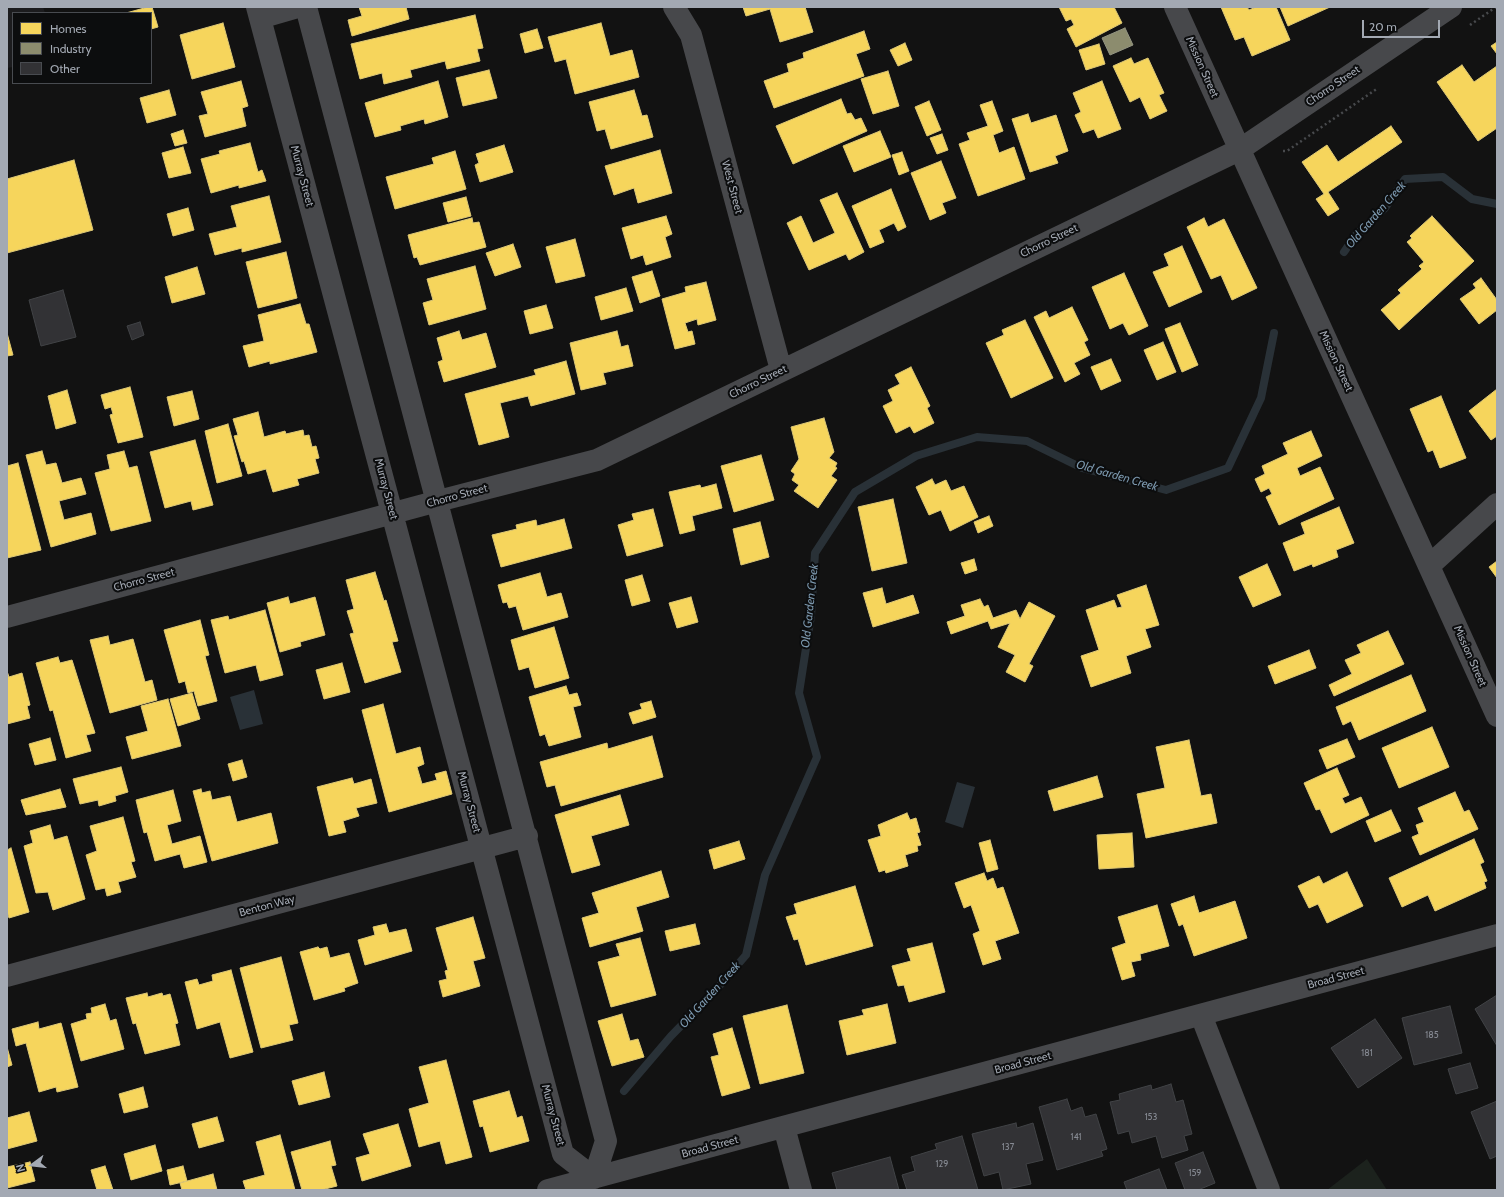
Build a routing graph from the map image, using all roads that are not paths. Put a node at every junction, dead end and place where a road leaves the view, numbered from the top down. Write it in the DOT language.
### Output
graph roads {
  1 [pos="298,7"];
  2 [pos="306,7"];
  3 [pos="674,7"];
  4 [pos="1176,7"];
  5 [pos="1451,7"];
  6 [pos="258,12"];
  7 [pos="1239,150"];
  8 [pos="781,370"];
  9 [pos="438,501"];
  10 [pos="1497,504"];
  11 [pos="393,514"];
  12 [pos="1430,565"];
  13 [pos="7,617"];
  14 [pos="1497,716"];
  15 [pos="527,836"];
  16 [pos="482,849"];
  17 [pos="1497,935"];
  18 [pos="7,976"];
  19 [pos="1201,1014"];
  20 [pos="784,1126"];
  21 [pos="594,1178"];
  22 [pos="548,1190"];
  23 [pos="801,1190"];
  24 [pos="1269,1190"];
  1 -- 6 [label="street"];
  2 -- 9 [label="street"];
  3 -- 8 [label="street, West Street"];
  4 -- 7 [label="street, Mission Street"];
  5 -- 7 [label="street, Chorro Street"];
  6 -- 11 [label="street, Murray Street"];
  7 -- 8 [label="street, Chorro Street"];
  7 -- 12 [label="street, Mission Street"];
  8 -- 9 [label="street, Chorro Street"];
  9 -- 11 [label="street, Chorro Street"];
  9 -- 15 [label="street"];
  10 -- 12 [label="street"];
  11 -- 13 [label="street, Chorro Street"];
  11 -- 16 [label="street, Murray Street"];
  12 -- 14 [label="street, Mission Street"];
  15 -- 16 [label="street, Benton Way"];
  15 -- 21 [label="street"];
  16 -- 18 [label="street, Benton Way"];
  16 -- 21 [label="street, Murray Street"];
  17 -- 19 [label="street, Broad Street"];
  19 -- 20 [label="street, Broad Street"];
  19 -- 24 [label="street"];
  20 -- 21 [label="street, Broad Street"];
  20 -- 23 [label="street"];
  21 -- 22 [label="street, Broad Street"];
}
